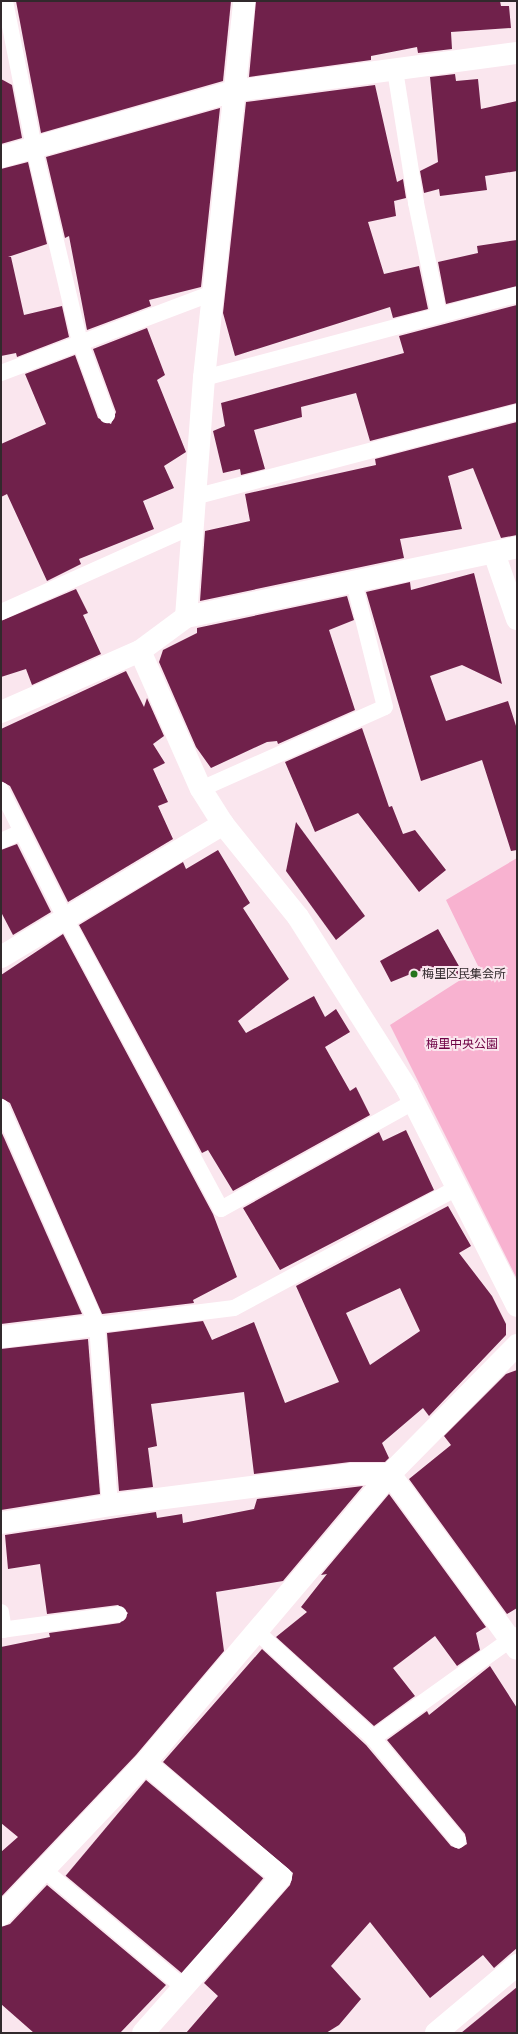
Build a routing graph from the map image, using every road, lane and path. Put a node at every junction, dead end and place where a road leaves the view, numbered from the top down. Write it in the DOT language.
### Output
graph roads {
  1 [pos="5,1"];
  2 [pos="244,1"];
  3 [pos="517,53"];
  4 [pos="396,70"];
  5 [pos="235,91"];
  6 [pos="34,148"];
  7 [pos="1,157"];
  8 [pos="214,294"];
  9 [pos="517,295"];
  10 [pos="439,315"];
  11 [pos="80,342"];
  12 [pos="1,373"];
  13 [pos="204,378"];
  14 [pos="517,412"];
  15 [pos="107,415"];
  16 [pos="194,497"];
  17 [pos="191,527"];
  18 [pos="517,547"];
  19 [pos="494,553"];
  20 [pos="354,583"];
  21 [pos="1,612"];
  22 [pos="186,617"];
  23 [pos="517,619"];
  24 [pos="140,651"];
  25 [pos="1,712"];
  26 [pos="201,789"];
  27 [pos="1,790"];
  28 [pos="223,824"];
  29 [pos="21,832"];
  30 [pos="1,841"];
  31 [pos="66,920"];
  32 [pos="1,957"];
  33 [pos="413,1102"];
  34 [pos="1,1107"];
  35 [pos="459,1187"];
  36 [pos="517,1306"];
  37 [pos="98,1325"];
  38 [pos="1,1337"];
  39 [pos="517,1345"];
  40 [pos="390,1474"];
  41 [pos="110,1505"];
  42 [pos="1,1523"];
  43 [pos="1,1612"];
  44 [pos="119,1614"];
  45 [pos="2,1630"];
  46 [pos="256,1631"];
  47 [pos="515,1641"];
  48 [pos="373,1738"];
  49 [pos="144,1763"];
  50 [pos="458,1840"];
  51 [pos="43,1869"];
  52 [pos="1,1915"];
  53 [pos="517,1965"];
  54 [pos="183,1987"];
  55 [pos="143,2033"];
  56 [pos="436,2033"];
  1 -- 6 [label="lane"];
  2 -- 5 [label="street"];
  3 -- 4 [label="street"];
  4 -- 5 [label="street"];
  4 -- 10 [label="lane"];
  5 -- 6 [label="street"];
  5 -- 8 [label="street"];
  6 -- 7 [label="street"];
  6 -- 11 [label="lane"];
  8 -- 11 [label="lane"];
  8 -- 13 [label="street"];
  9 -- 10 [label="lane"];
  10 -- 13 [label="lane"];
  11 -- 12 [label="lane"];
  11 -- 15 [label="lane"];
  13 -- 16 [label="street"];
  14 -- 16 [label="lane"];
  16 -- 17 [label="street"];
  17 -- 21 [label="lane"];
  17 -- 22 [label="street"];
  18 -- 19 [label="street"];
  19 -- 20 [label="street"];
  19 -- 23 [label="street"];
  20 -- 22 [label="street"];
  20 -- 26 [label="lane"];
  22 -- 24 [label="street"];
  24 -- 25 [label="street"];
  24 -- 26 [label="street"];
  26 -- 28 [label="street"];
  27 -- 29 [label="lane"];
  28 -- 31 [label="street"];
  28 -- 33 [label="street"];
  29 -- 30 [label="lane"];
  29 -- 31 [label="lane"];
  31 -- 32 [label="street"];
  31 -- 33 [label="lane"];
  33 -- 35 [label="street"];
  34 -- 37 [label="lane"];
  35 -- 36 [label="street"];
  35 -- 37 [label="lane"];
  37 -- 38 [label="street"];
  37 -- 41 [label="lane"];
  39 -- 40 [label="street"];
  40 -- 41 [label="street"];
  40 -- 46 [label="street"];
  40 -- 47 [label="street"];
  41 -- 42 [label="street"];
  43 -- 45 [label="lane"];
  44 -- 45 [label="lane"];
  46 -- 48 [label="lane"];
  46 -- 49 [label="street"];
  47 -- 48 [label="lane"];
  48 -- 50 [label="lane"];
  49 -- 51 [label="street"];
  49 -- 54 [label="street"];
  51 -- 52 [label="street"];
  51 -- 54 [label="lane"];
  53 -- 56 [label="street"];
  54 -- 55 [label="street"];
}
